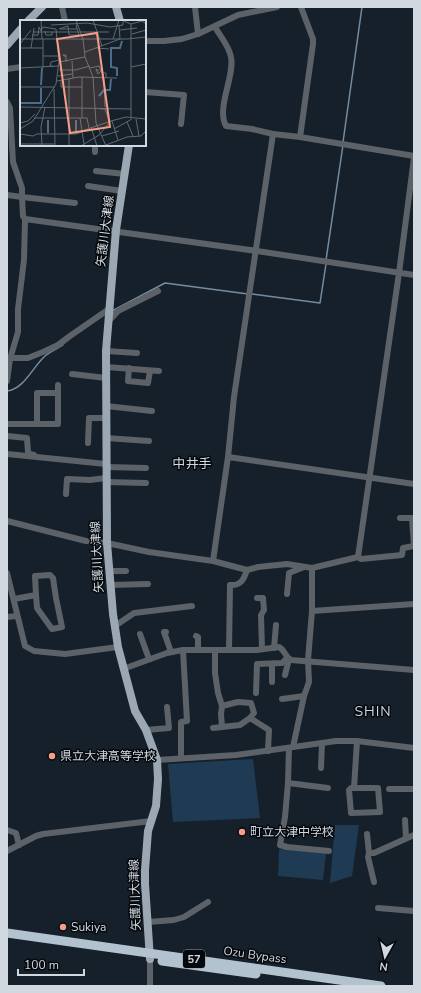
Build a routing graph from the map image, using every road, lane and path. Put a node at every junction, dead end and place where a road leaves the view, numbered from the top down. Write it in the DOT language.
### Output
graph roads {
  1 [pos="42,7"];
  2 [pos="62,7"];
  3 [pos="116,7"];
  4 [pos="195,7"];
  5 [pos="277,7"];
  6 [pos="301,7"];
  7 [pos="246,10"];
  8 [pos="29,20"];
  9 [pos="65,20"];
  10 [pos="120,20"];
  11 [pos="215,27"];
  12 [pos="20,30"];
  13 [pos="198,34"];
  14 [pos="146,40"];
  15 [pos="7,45"];
  16 [pos="20,67"];
  17 [pos="7,69"];
  18 [pos="146,92"];
  19 [pos="7,102"];
  20 [pos="181,124"];
  21 [pos="273,134"];
  22 [pos="300,137"];
  23 [pos="95,146"];
  24 [pos="127,146"];
  25 [pos="95,152"];
  26 [pos="414,157"];
  27 [pos="96,171"];
  28 [pos="125,174"];
  29 [pos="88,186"];
  30 [pos="122,191"];
  31 [pos="7,195"];
  32 [pos="22,197"];
  33 [pos="75,203"];
  34 [pos="25,219"];
  35 [pos="116,230"];
  36 [pos="256,251"];
  37 [pos="399,273"];
  38 [pos="414,275"];
  39 [pos="158,291"];
  40 [pos="109,309"];
  41 [pos="108,322"];
  42 [pos="106,351"];
  43 [pos="137,353"];
  44 [pos="11,358"];
  45 [pos="106,367"];
  46 [pos="129,368"];
  47 [pos="150,371"];
  48 [pos="159,372"];
  49 [pos="72,374"];
  50 [pos="106,378"];
  51 [pos="7,381"];
  52 [pos="58,385"];
  53 [pos="58,393"];
  54 [pos="106,406"];
  55 [pos="152,411"];
  56 [pos="106,418"];
  57 [pos="7,424"];
  58 [pos="37,424"];
  59 [pos="7,436"];
  60 [pos="106,438"];
  61 [pos="149,441"];
  62 [pos="88,444"];
  63 [pos="7,454"];
  64 [pos="50,457"];
  65 [pos="228,457"];
  66 [pos="106,465"];
  67 [pos="146,468"];
  68 [pos="370,477"];
  69 [pos="106,480"];
  70 [pos="146,483"];
  71 [pos="414,484"];
  72 [pos="66,494"];
  73 [pos="400,518"];
  74 [pos="7,521"];
  75 [pos="106,543"];
  76 [pos="414,546"];
  77 [pos="358,557"];
  78 [pos="213,561"];
  79 [pos="304,567"];
  80 [pos="312,568"];
  81 [pos="126,570"];
  82 [pos="247,570"];
  83 [pos="109,571"];
  84 [pos="7,573"];
  85 [pos="148,584"];
  86 [pos="110,585"];
  87 [pos="287,594"];
  88 [pos="36,595"];
  89 [pos="257,598"];
  90 [pos="14,599"];
  91 [pos="414,604"];
  92 [pos="192,606"];
  93 [pos="312,611"];
  94 [pos="17,616"];
  95 [pos="7,617"];
  96 [pos="276,624"];
  97 [pos="115,626"];
  98 [pos="166,632"];
  99 [pos="140,634"];
  100 [pos="196,636"];
  101 [pos="118,647"];
  102 [pos="274,648"];
  103 [pos="262,649"];
  104 [pos="183,650"];
  105 [pos="198,650"];
  106 [pos="215,650"];
  107 [pos="229,650"];
  108 [pos="171,652"];
  109 [pos="288,658"];
  110 [pos="149,660"];
  111 [pos="308,660"];
  112 [pos="272,664"];
  113 [pos="123,669"];
  114 [pos="414,670"];
  115 [pos="285,675"];
  116 [pos="272,682"];
  117 [pos="256,693"];
  118 [pos="304,696"];
  119 [pos="282,700"];
  120 [pos="222,706"];
  121 [pos="167,707"];
  122 [pos="250,718"];
  123 [pos="222,727"];
  124 [pos="213,728"];
  125 [pos="146,730"];
  126 [pos="357,741"];
  127 [pos="322,742"];
  128 [pos="291,747"];
  129 [pos="414,748"];
  130 [pos="268,751"];
  131 [pos="181,758"];
  132 [pos="157,760"];
  133 [pos="321,768"];
  134 [pos="288,783"];
  135 [pos="328,788"];
  136 [pos="354,788"];
  137 [pos="389,789"];
  138 [pos="414,789"];
  139 [pos="405,820"];
  140 [pos="151,821"];
  141 [pos="7,830"];
  142 [pos="367,834"];
  143 [pos="414,835"];
  144 [pos="406,838"];
  145 [pos="19,845"];
  146 [pos="329,850"];
  147 [pos="7,851"];
  148 [pos="369,854"];
  149 [pos="374,882"];
  150 [pos="208,902"];
  151 [pos="378,908"];
  152 [pos="414,911"];
  153 [pos="148,922"];
  154 [pos="7,933"];
  155 [pos="7,939"];
  156 [pos="150,956"];
  157 [pos="150,986"];
  158 [pos="344,986"];
  159 [pos="381,986"];
  1 -- 8 [label="main road"];
  2 -- 9 [label="street"];
  3 -- 10 [label="main road"];
  4 -- 13 [label="street"];
  5 -- 7 [label="street"];
  6 -- 22 [label="street"];
  7 -- 11 [label="street"];
  11 -- 13 [label="street"];
  11 -- 21 [label="street"];
  12 -- 15 [label="main road"];
  13 -- 14 [label="street"];
  16 -- 17 [label="street"];
  18 -- 20 [label="street"];
  19 -- 32 [label="street"];
  21 -- 22 [label="street"];
  21 -- 36 [label="street"];
  22 -- 26 [label="street"];
  23 -- 25 [label="street"];
  24 -- 28 [label="main road, 矢護川大津線"];
  26 -- 37 [label="street"];
  27 -- 28 [label="street"];
  28 -- 30 [label="main road, 矢護川大津線"];
  29 -- 30 [label="street"];
  30 -- 35 [label="main road, 矢護川大津線"];
  31 -- 32 [label="street"];
  32 -- 33 [label="street"];
  32 -- 34 [label="street"];
  34 -- 35 [label="street"];
  34 -- 44 [label="street"];
  35 -- 36 [label="street"];
  35 -- 40 [label="main road, 矢護川大津線"];
  36 -- 37 [label="street"];
  36 -- 65 [label="street"];
  37 -- 38 [label="street"];
  37 -- 68 [label="street"];
  39 -- 41 [label="street"];
  40 -- 41 [label="main road, 矢護川大津線"];
  40 -- 44 [label="street"];
  41 -- 42 [label="main road, 矢護川大津線"];
  42 -- 43 [label="street"];
  42 -- 45 [label="main road, 矢護川大津線"];
  44 -- 51 [label="street"];
  45 -- 46 [label="street"];
  45 -- 50 [label="main road, 矢護川大津線"];
  46 -- 47 [label="street"];
  46 -- 47 [label="street"];
  47 -- 48 [label="street"];
  49 -- 50 [label="street"];
  50 -- 54 [label="main road, 矢護川大津線"];
  52 -- 53 [label="street"];
  53 -- 58 [label="street"];
  53 -- 58 [label="street"];
  54 -- 55 [label="street"];
  54 -- 56 [label="main road, 矢護川大津線"];
  56 -- 60 [label="main road, 矢護川大津線"];
  56 -- 62 [label="street"];
  57 -- 58 [label="street"];
  59 -- 64 [label="street"];
  60 -- 61 [label="street"];
  60 -- 66 [label="main road, 矢護川大津線"];
  63 -- 66 [label="street"];
  65 -- 68 [label="street"];
  65 -- 78 [label="street"];
  66 -- 67 [label="street"];
  66 -- 69 [label="main road, 矢護川大津線"];
  68 -- 71 [label="street"];
  68 -- 77 [label="street"];
  69 -- 70 [label="street"];
  69 -- 72 [label="street"];
  69 -- 75 [label="main road, 矢護川大津線"];
  73 -- 76 [label="street"];
  74 -- 75 [label="street"];
  75 -- 78 [label="street"];
  75 -- 83 [label="main road, 矢護川大津線"];
  76 -- 77 [label="street"];
  77 -- 80 [label="street"];
  78 -- 82 [label="street"];
  79 -- 80 [label="street"];
  79 -- 82 [label="street"];
  79 -- 87 [label="street"];
  80 -- 93 [label="street"];
  81 -- 83 [label="street"];
  82 -- 107 [label="street"];
  83 -- 86 [label="main road, 矢護川大津線"];
  84 -- 90 [label="street"];
  85 -- 86 [label="street"];
  86 -- 97 [label="main road, 矢護川大津線"];
  88 -- 88 [label="street"];
  88 -- 90 [label="street"];
  89 -- 103 [label="street"];
  90 -- 94 [label="street"];
  91 -- 93 [label="street"];
  92 -- 97 [label="street"];
  93 -- 111 [label="street"];
  94 -- 95 [label="street"];
  94 -- 101 [label="street"];
  96 -- 102 [label="street"];
  97 -- 101 [label="main road, 矢護川大津線"];
  98 -- 108 [label="street"];
  99 -- 110 [label="street"];
  100 -- 105 [label="street"];
  101 -- 113 [label="main road, 矢護川大津線"];
  102 -- 103 [label="street"];
  102 -- 109 [label="street"];
  103 -- 107 [label="street"];
  104 -- 105 [label="street"];
  104 -- 108 [label="street"];
  104 -- 131 [label="street"];
  105 -- 106 [label="street"];
  106 -- 107 [label="street"];
  106 -- 120 [label="street"];
  108 -- 110 [label="street"];
  109 -- 111 [label="street"];
  109 -- 112 [label="street"];
  109 -- 115 [label="street"];
  110 -- 113 [label="street"];
  111 -- 114 [label="street"];
  111 -- 118 [label="street"];
  112 -- 116 [label="street"];
  112 -- 117 [label="street"];
  113 -- 125 [label="main road, 矢護川大津線"];
  118 -- 119 [label="street"];
  118 -- 128 [label="street"];
  120 -- 122 [label="street"];
  120 -- 123 [label="street"];
  121 -- 125 [label="street"];
  122 -- 123 [label="street"];
  122 -- 130 [label="street"];
  123 -- 124 [label="street"];
  125 -- 132 [label="main road, 矢護川大津線"];
  126 -- 127 [label="street"];
  126 -- 129 [label="street"];
  126 -- 136 [label="street"];
  127 -- 128 [label="street"];
  127 -- 133 [label="street"];
  128 -- 130 [label="street"];
  128 -- 134 [label="street"];
  130 -- 131 [label="street"];
  131 -- 132 [label="street"];
  132 -- 140 [label="main road, 矢護川大津線"];
  134 -- 135 [label="street"];
  134 -- 146 [label="street"];
  136 -- 136 [label="street"];
  137 -- 138 [label="street"];
  139 -- 144 [label="street"];
  140 -- 145 [label="street"];
  140 -- 153 [label="main road, 矢護川大津線"];
  141 -- 145 [label="street"];
  142 -- 148 [label="street"];
  143 -- 144 [label="street"];
  144 -- 148 [label="street"];
  145 -- 147 [label="street"];
  148 -- 149 [label="street"];
  150 -- 153 [label="street"];
  151 -- 152 [label="street"];
  153 -- 156 [label="main road, 矢護川大津線"];
  154 -- 156 [label="highway, Ozu Bypass / 57"];
  155 -- 156 [label="highway, Ozu Bypass / 57"];
  156 -- 157 [label="street"];
  156 -- 158 [label="highway, Ozu Bypass / 57"];
  156 -- 159 [label="highway, Ozu Bypass / 57"];
}
